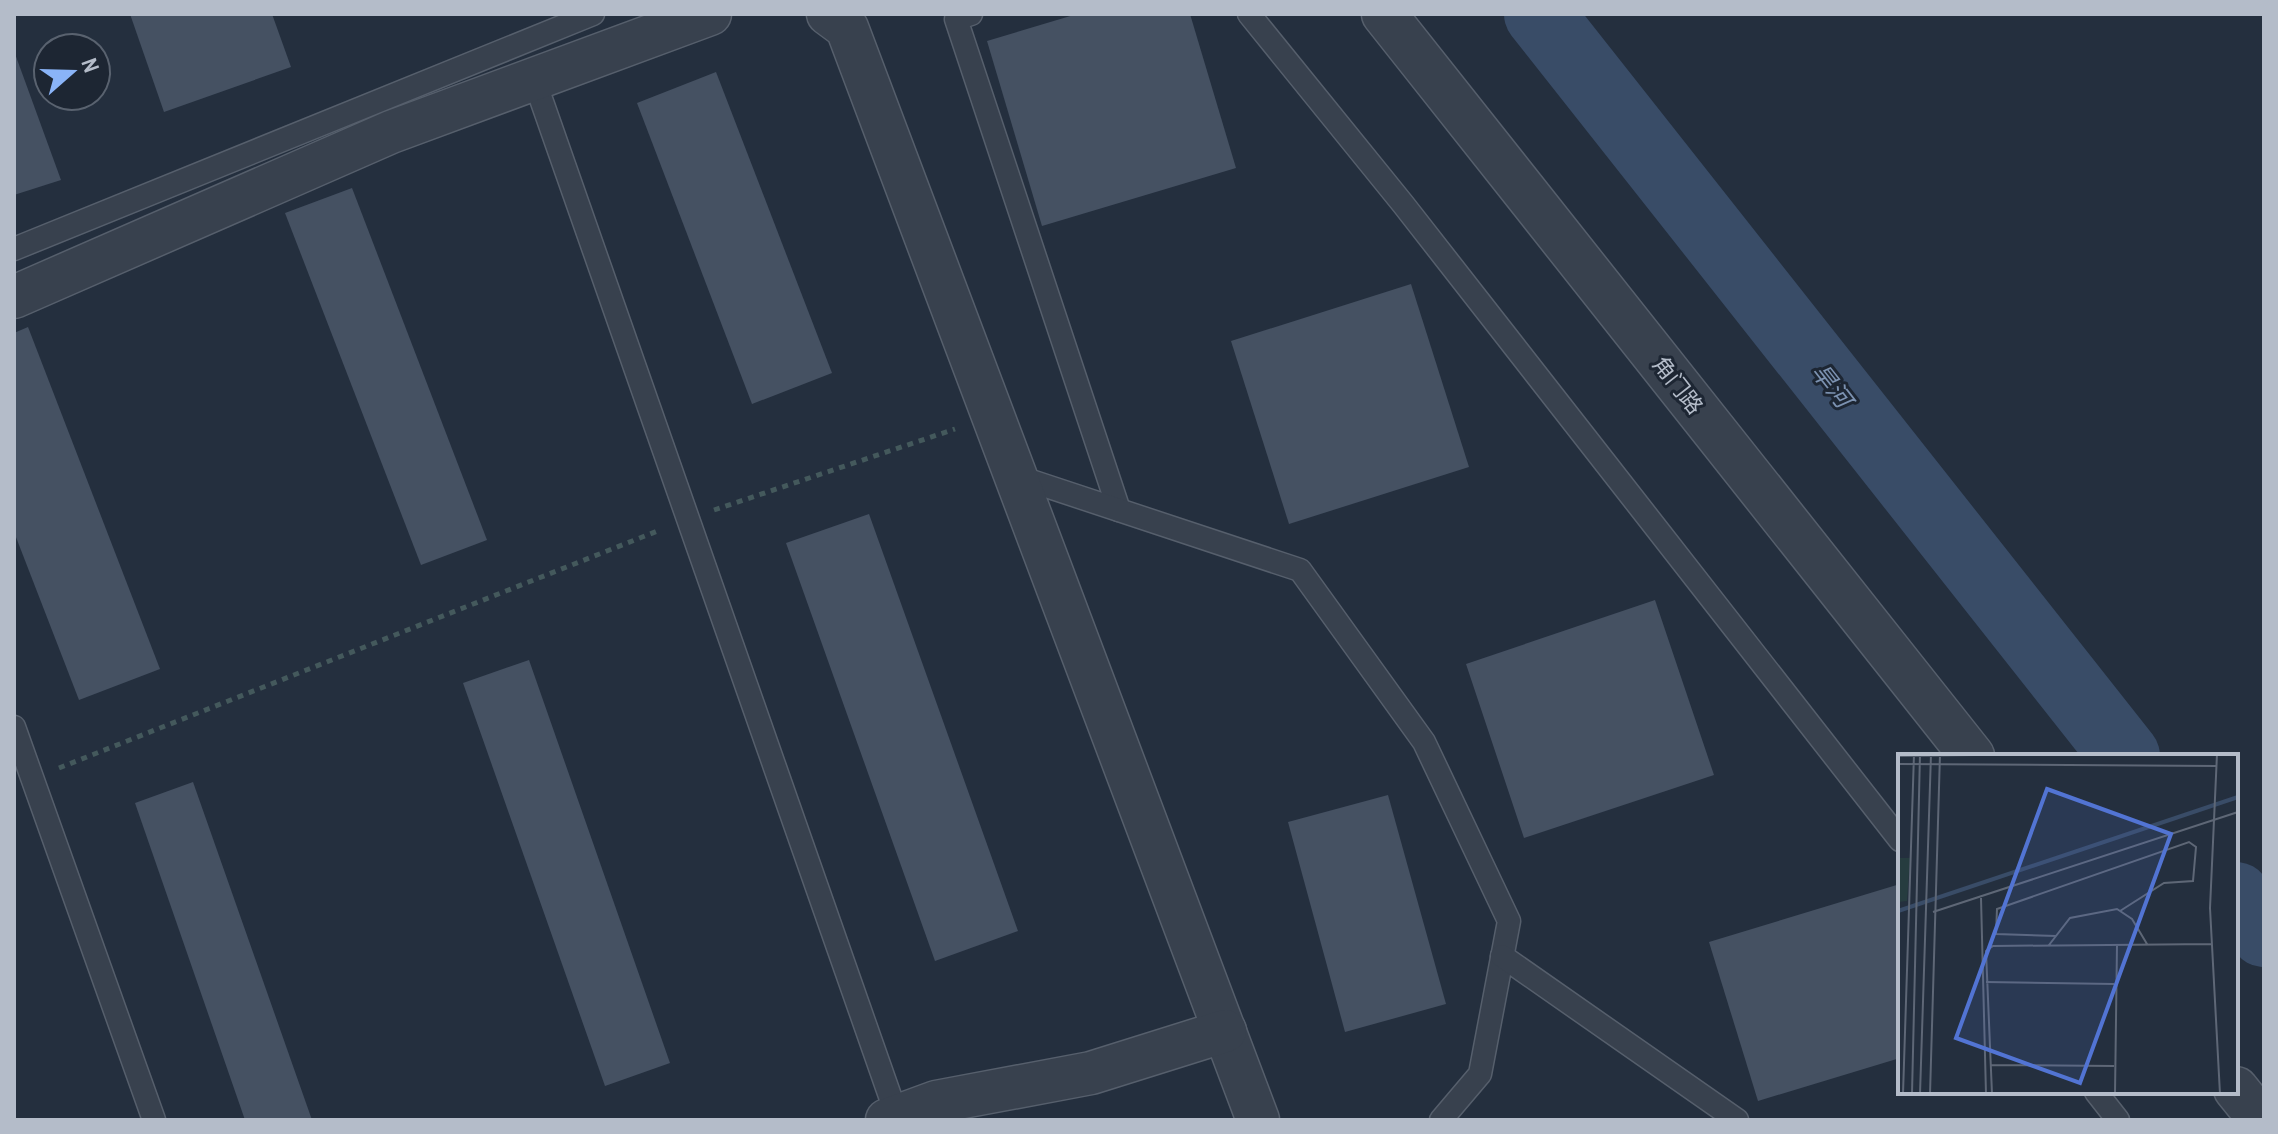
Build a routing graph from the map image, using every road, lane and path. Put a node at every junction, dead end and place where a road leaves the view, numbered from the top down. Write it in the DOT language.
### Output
graph roads {
  1 [pos="593,14"];
  2 [pos="710,14"];
  3 [pos="828,14"];
  4 [pos="971,14"];
  5 [pos="1249,14"];
  6 [pos="1384,14"];
  7 [pos="534,79"];
  8 [pos="14,249"];
  9 [pos="14,297"];
  10 [pos="993,416"];
  11 [pos="1016,476"];
  12 [pos="1119,510"];
  13 [pos="688,518"];
  14 [pos="14,727"];
  15 [pos="1970,754"];
  16 [pos="32,778"];
  17 [pos="1898,837"];
  18 [pos="1502,956"];
  19 [pos="1225,1031"];
  20 [pos="2238,1091"];
  21 [pos="2098,1094"];
  22 [pos="892,1118"];
  23 [pos="154,1120"];
  24 [pos="1258,1120"];
  25 [pos="1441,1120"];
  26 [pos="1737,1120"];
  27 [pos="2118,1120"];
  28 [pos="2261,1120"];
  1 -- 8 [label="lane"];
  2 -- 7 [label="street"];
  3 -- 10 [label="street"];
  4 -- 12 [label="lane"];
  5 -- 17 [label="lane"];
  6 -- 15 [label="street, 角门路"];
  7 -- 9 [label="street"];
  7 -- 13 [label="lane"];
  10 -- 11 [label="street"];
  10 -- 13 [label="path"];
  11 -- 12 [label="lane"];
  11 -- 19 [label="street"];
  12 -- 18 [label="lane"];
  13 -- 16 [label="path"];
  13 -- 22 [label="lane"];
  14 -- 16 [label="lane"];
  16 -- 23 [label="lane"];
  18 -- 25 [label="lane"];
  18 -- 26 [label="lane"];
  19 -- 22 [label="street"];
  19 -- 24 [label="street"];
  20 -- 28 [label="street"];
  21 -- 27 [label="lane"];
}
